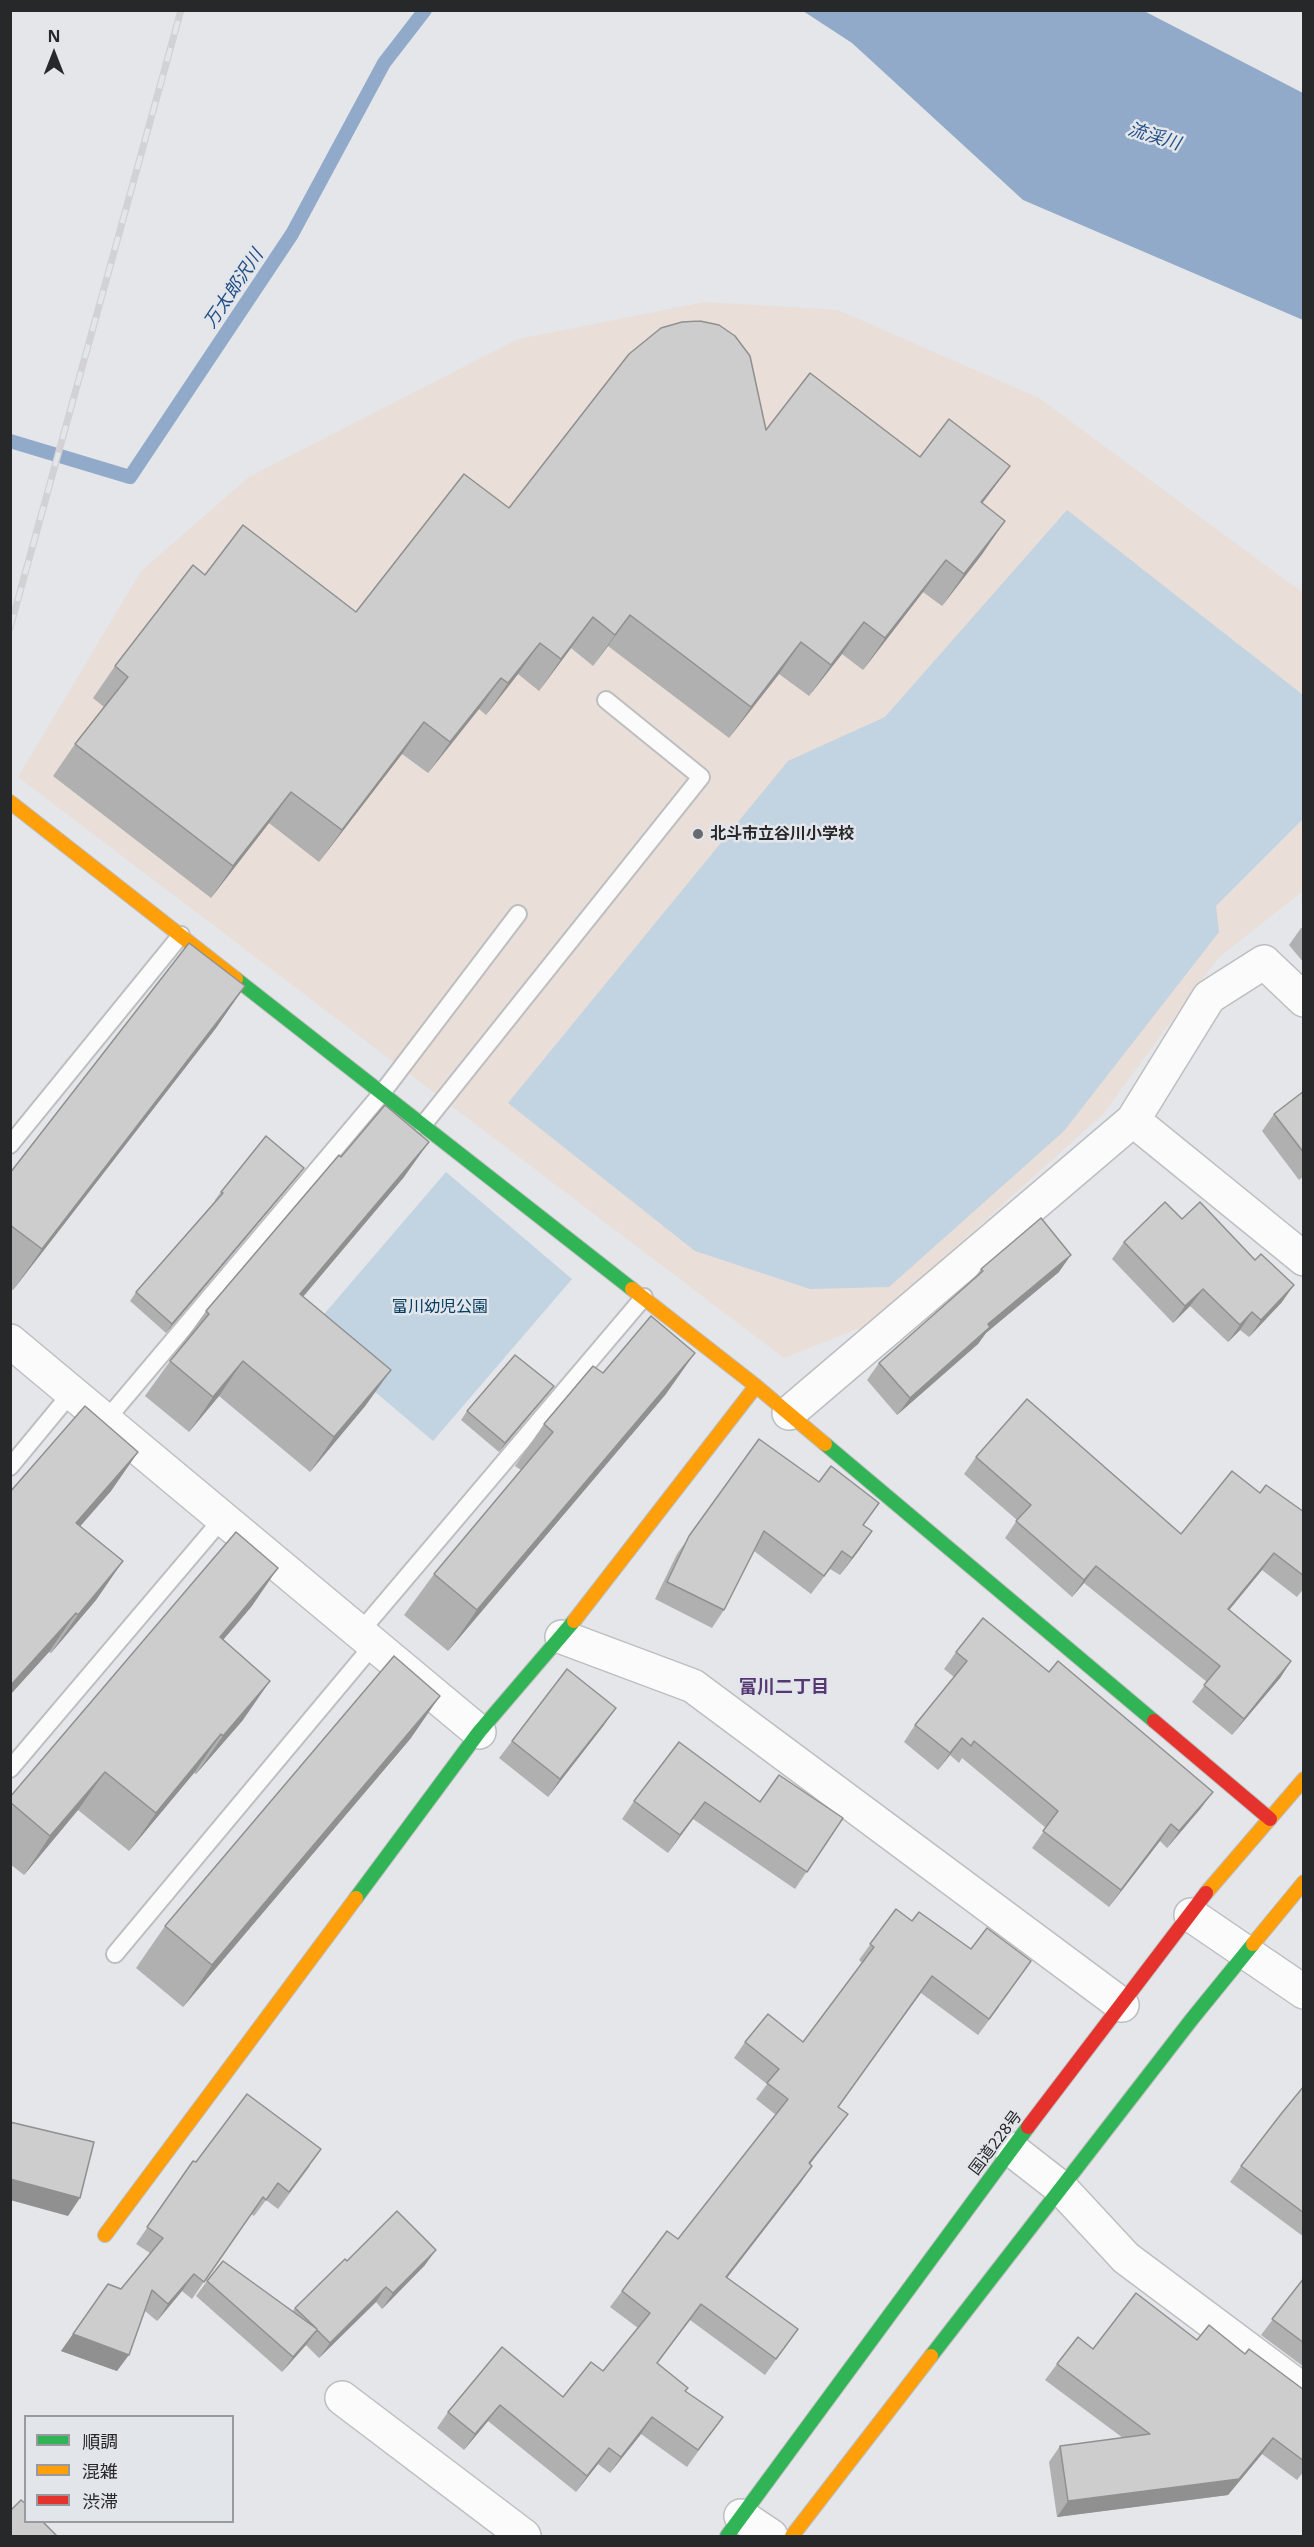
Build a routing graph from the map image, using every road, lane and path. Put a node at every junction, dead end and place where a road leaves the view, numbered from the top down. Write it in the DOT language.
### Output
graph roads {
  1 [pos="606,700"];
  2 [pos="10,802"];
  3 [pos="518,914"];
  4 [pos="181,935"];
  5 [pos="1304,1000"];
  6 [pos="382,1093"];
  7 [pos="1133,1120"];
  8 [pos="423,1125"];
  9 [pos="10,1144"];
  10 [pos="1304,1259"];
  11 [pos="644,1297"];
  12 [pos="10,1341"];
  13 [pos="756,1386"];
  14 [pos="72,1392"];
  15 [pos="789,1413"];
  16 [pos="106,1420"];
  17 [pos="10,1467"];
  18 [pos="223,1518"];
  19 [pos="562,1637"];
  20 [pos="367,1638"];
  21 [pos="479,1732"];
  22 [pos="10,1769"];
  23 [pos="1304,1779"];
  24 [pos="1270,1820"];
  25 [pos="1304,1881"];
  26 [pos="1191,1915"];
  27 [pos="1247,1952"];
  28 [pos="115,1954"];
  29 [pos="1304,1992"];
  30 [pos="1122,2005"];
  31 [pos="1011,2149"];
  32 [pos="1061,2188"];
  33 [pos="105,2235"];
  34 [pos="1304,2391"];
  35 [pos="342,2398"];
  36 [pos="734,2526"];
  37 [pos="524,2536"];
  38 [pos="771,2536"];
  39 [pos="792,2536"];
  1 -- 8 [label="lane"];
  2 -- 4 [label="main road"];
  3 -- 6 [label="lane"];
  4 -- 6 [label="main road"];
  4 -- 9 [label="lane"];
  5 -- 7 [label="street"];
  6 -- 8 [label="main road"];
  6 -- 16 [label="lane"];
  7 -- 10 [label="street"];
  7 -- 15 [label="street"];
  8 -- 11 [label="main road"];
  11 -- 13 [label="main road"];
  11 -- 20 [label="lane"];
  12 -- 14 [label="street"];
  13 -- 15 [label="main road"];
  13 -- 19 [label="main road"];
  14 -- 16 [label="street"];
  14 -- 17 [label="lane"];
  15 -- 24 [label="main road"];
  16 -- 18 [label="street"];
  18 -- 20 [label="street"];
  18 -- 22 [label="lane"];
  19 -- 21 [label="main road"];
  19 -- 30 [label="street"];
  20 -- 21 [label="street"];
  20 -- 28 [label="lane"];
  21 -- 33 [label="main road"];
  23 -- 24 [label="main road, 国道228号"];
  24 -- 26 [label="main road, 国道228号"];
  25 -- 27 [label="main road"];
  26 -- 27 [label="street"];
  26 -- 30 [label="main road, 国道228号"];
  27 -- 29 [label="street"];
  27 -- 32 [label="main road"];
  30 -- 31 [label="main road, 国道228号"];
  31 -- 32 [label="street"];
  31 -- 36 [label="main road, 国道228号"];
  32 -- 34 [label="street"];
  32 -- 39 [label="main road"];
  35 -- 37 [label="street"];
  36 -- 38 [label="street"];
}
